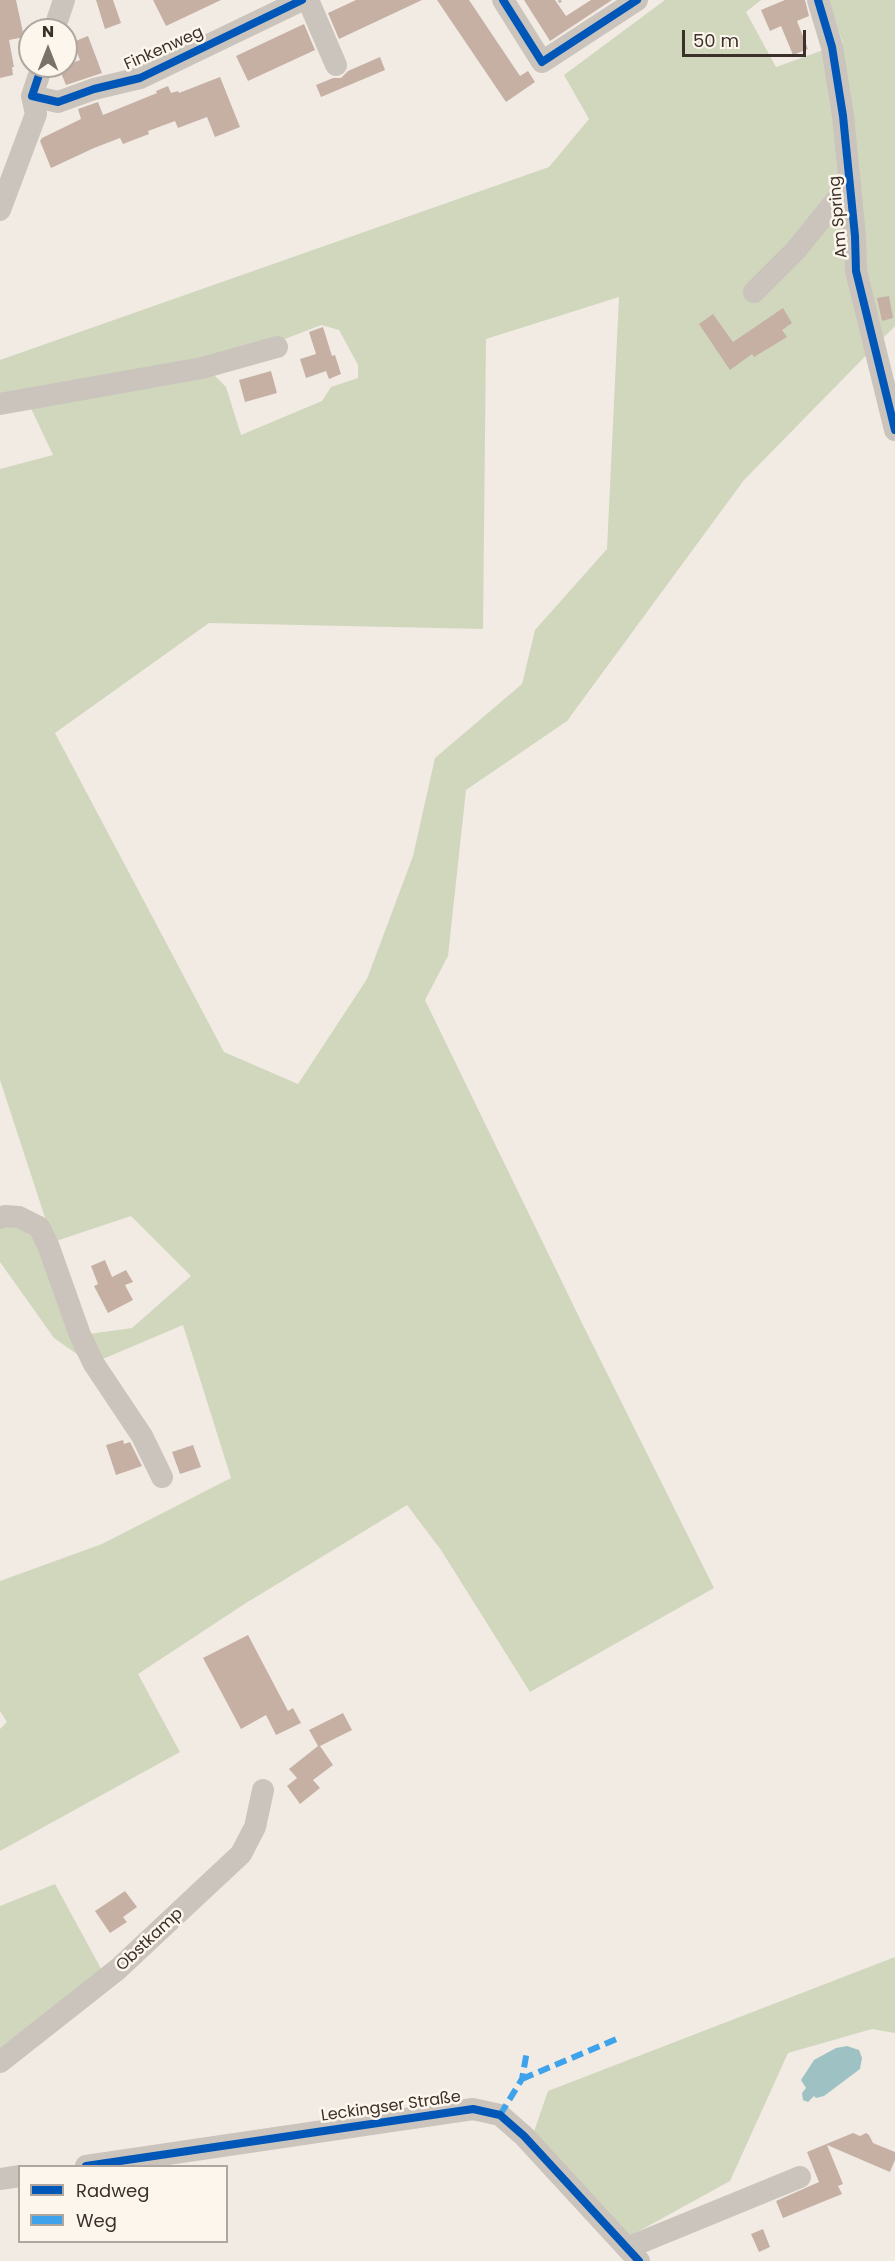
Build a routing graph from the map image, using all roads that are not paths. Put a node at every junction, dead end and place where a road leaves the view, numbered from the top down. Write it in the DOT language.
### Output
graph roads {
  1 [pos="64,0"];
  2 [pos="302,0"];
  3 [pos="308,0"];
  4 [pos="503,0"];
  5 [pos="637,0"];
  6 [pos="818,0"];
  7 [pos="58,18"];
  8 [pos="336,65"];
  9 [pos="38,78"];
  10 [pos="32,96"];
  11 [pos="850,183"];
  12 [pos="0,210"];
  13 [pos="754,292"];
  14 [pos="277,347"];
  15 [pos="0,404"];
  16 [pos="895,430"];
  17 [pos="0,1218"];
  18 [pos="162,1477"];
  19 [pos="263,1790"];
  20 [pos="0,2062"];
  21 [pos="94,2165"];
  22 [pos="18,2176"];
  23 [pos="800,2176"];
  24 [pos="0,2179"];
  25 [pos="633,2255"];
  1 -- 7 [label="street"];
  2 -- 10 [label="street, Finkenweg"];
  3 -- 8 [label="street"];
  4 -- 5 [label="street"];
  6 -- 11 [label="street, Am Spring"];
  9 -- 10 [label="street"];
  10 -- 12 [label="street"];
  11 -- 13 [label="street"];
  11 -- 16 [label="street, Am Spring"];
  14 -- 15 [label="street"];
  17 -- 18 [label="street"];
  19 -- 20 [label="street, Obstkamp"];
  21 -- 25 [label="street, Leckingser Straße"];
  22 -- 24 [label="street"];
  23 -- 25 [label="street"];
}
